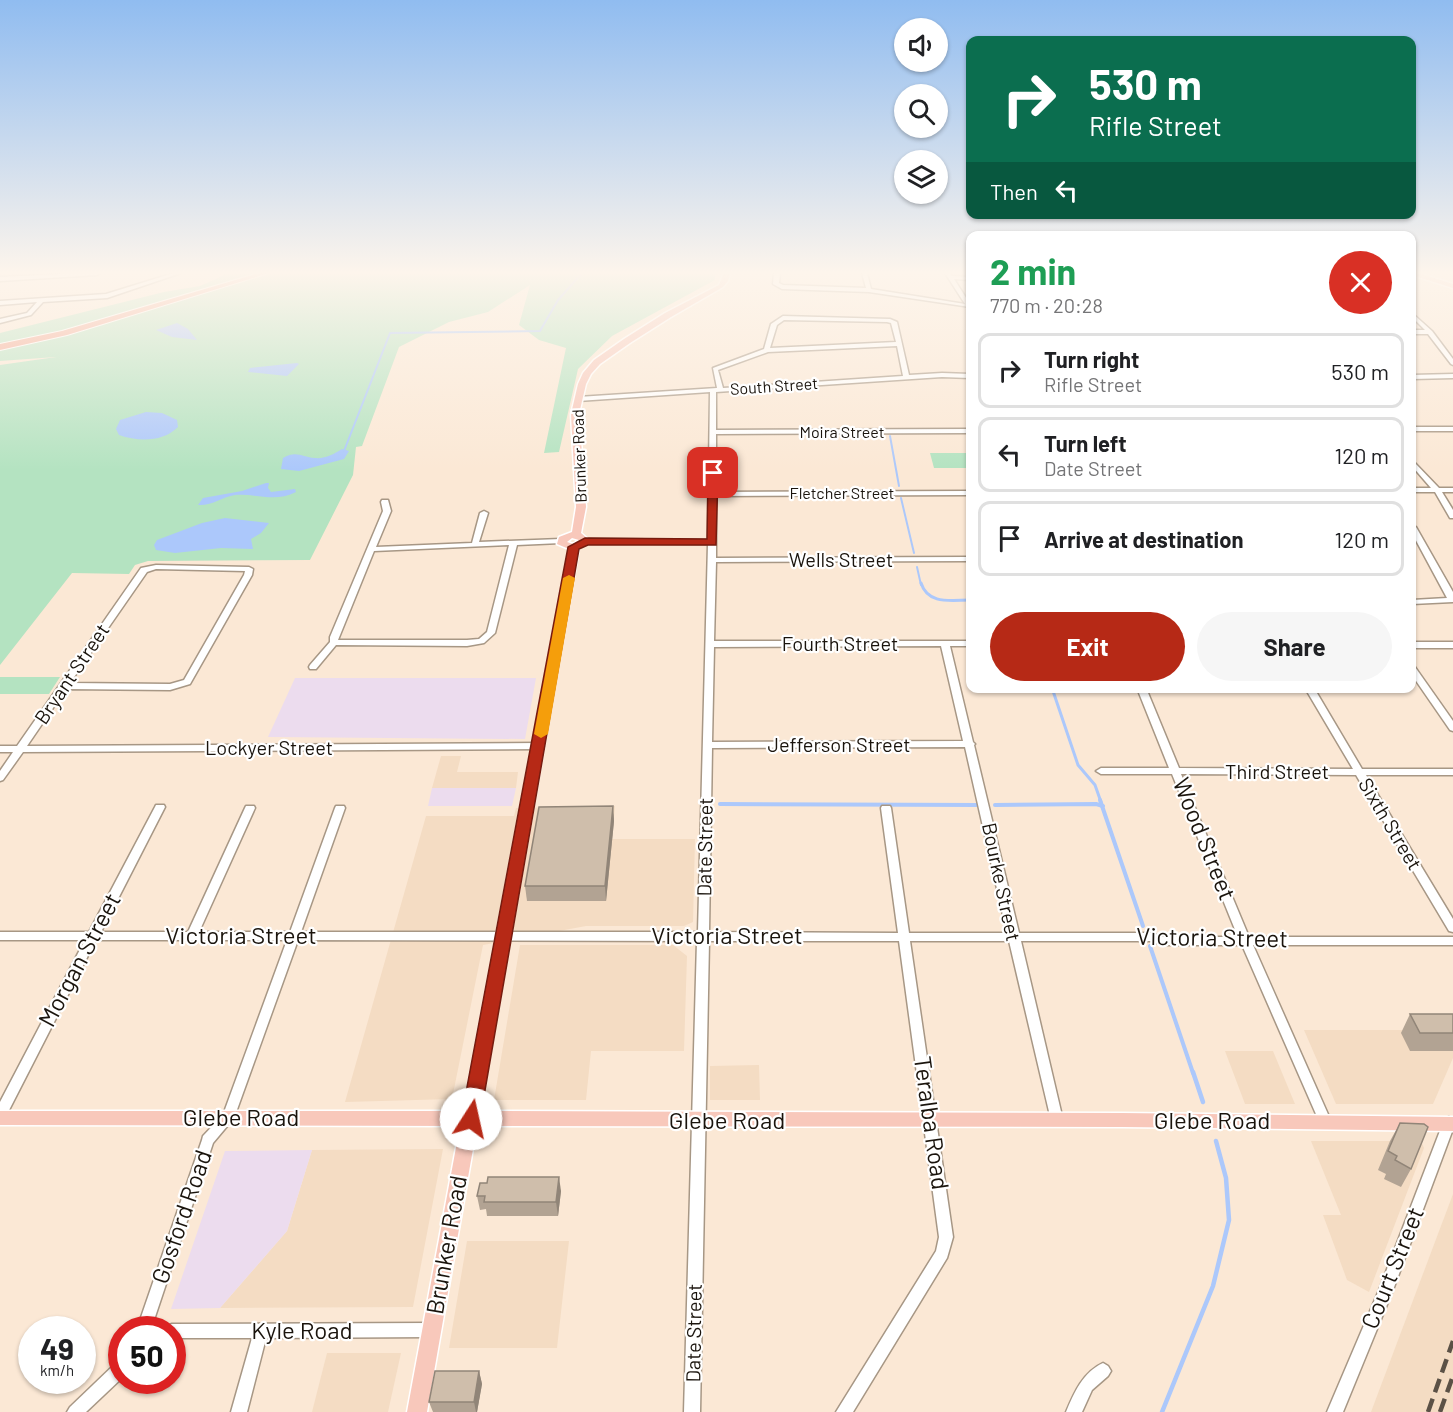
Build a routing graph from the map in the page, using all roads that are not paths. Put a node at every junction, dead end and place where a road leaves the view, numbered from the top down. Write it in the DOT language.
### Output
graph roads {
  1 [pos="37,339"];
  2 [pos="632,339"];
  3 [pos="770,339"];
  4 [pos="897,339"];
  5 [pos="1435,339"];
  6 [pos="898,344"];
  7 [pos="0,347"];
  8 [pos="767,350"];
  9 [pos="1453,363"];
  10 [pos="966,376"];
  11 [pos="1453,376"];
  12 [pos="1416,377"];
  13 [pos="907,378"];
  14 [pos="713,390"];
  15 [pos="722,390"];
  16 [pos="578,399"];
  17 [pos="1416,429"];
  18 [pos="1453,429"];
  19 [pos="966,431"];
  20 [pos="713,432"];
  21 [pos="1416,467"];
  22 [pos="1416,490"];
  23 [pos="1437,490"];
  24 [pos="1453,490"];
  25 [pos="966,493"];
  26 [pos="712,494"];
  27 [pos="385,502"];
  28 [pos="484,513"];
  29 [pos="1453,516"];
  30 [pos="1416,534"];
  31 [pos="575,541"];
  32 [pos="585,541"];
  33 [pos="514,542"];
  34 [pos="561,542"];
  35 [pos="712,542"];
  36 [pos="474,544"];
  37 [pos="372,549"];
  38 [pos="966,559"];
  39 [pos="712,560"];
  40 [pos="1416,602"];
  41 [pos="334,642"];
  42 [pos="945,643"];
  43 [pos="966,643"];
  44 [pos="710,644"];
  45 [pos="1416,645"];
  46 [pos="1453,645"];
  47 [pos="313,667"];
  48 [pos="1416,675"];
  49 [pos="65,686"];
  50 [pos="1143,693"];
  51 [pos="1312,693"];
  52 [pos="1453,728"];
  53 [pos="970,744"];
  54 [pos="707,745"];
  55 [pos="539,746"];
  56 [pos="0,749"];
  57 [pos="21,749"];
  58 [pos="1101,771"];
  59 [pos="1177,771"];
  60 [pos="1359,772"];
  61 [pos="1453,772"];
  62 [pos="0,778"];
  63 [pos="160,807"];
  64 [pos="250,808"];
  65 [pos="340,808"];
  66 [pos="886,808"];
  67 [pos="1453,928"];
  68 [pos="192,935"];
  69 [pos="503,935"];
  70 [pos="0,936"];
  71 [pos="92,936"];
  72 [pos="292,936"];
  73 [pos="703,936"];
  74 [pos="1013,936"];
  75 [pos="904,937"];
  76 [pos="1245,940"];
  77 [pos="1453,941"];
  78 [pos="0,1116"];
  79 [pos="228,1118"];
  80 [pos="471,1119"];
  81 [pos="1057,1120"];
  82 [pos="698,1121"];
  83 [pos="1325,1121"];
  84 [pos="1452,1121"];
  85 [pos="931,1122"];
  86 [pos="148,1316"];
  87 [pos="432,1330"];
  88 [pos="186,1331"];
  89 [pos="261,1331"];
  90 [pos="1103,1371"];
  91 [pos="108,1380"];
  92 [pos="75,1412"];
  93 [pos="239,1412"];
  94 [pos="417,1412"];
  95 [pos="692,1412"];
  96 [pos="844,1412"];
  97 [pos="1074,1412"];
  98 [pos="1335,1412"];
  1 -- 7 [label="highway"];
  2 -- 16 [label="main road, Brunker Road"];
  3 -- 8 [label="street"];
  4 -- 6 [label="street"];
  5 -- 9 [label="street"];
  6 -- 8 [label="street"];
  6 -- 13 [label="street"];
  8 -- 15 [label="street"];
  10 -- 13 [label="street, South Street"];
  11 -- 12 [label="street"];
  13 -- 15 [label="street, South Street"];
  14 -- 15 [label="street, South Street"];
  14 -- 16 [label="street, South Street"];
  14 -- 20 [label="street, Date Street"];
  16 -- 31 [label="main road, Brunker Road"];
  17 -- 18 [label="street"];
  19 -- 20 [label="street, Moira Street"];
  20 -- 26 [label="street, Date Street"];
  21 -- 23 [label="street"];
  22 -- 23 [label="street"];
  23 -- 24 [label="street"];
  23 -- 29 [label="street"];
  25 -- 26 [label="street, Fletcher Street"];
  26 -- 35 [label="street, Date Street"];
  27 -- 37 [label="street"];
  28 -- 36 [label="street"];
  30 -- 40 [label="street"];
  31 -- 32 [label="main road"];
  31 -- 34 [label="main road"];
  31 -- 55 [label="main road, Brunker Road"];
  32 -- 35 [label="street"];
  33 -- 34 [label="street"];
  33 -- 36 [label="street"];
  33 -- 41 [label="street"];
  35 -- 39 [label="street, Date Street"];
  36 -- 37 [label="street"];
  37 -- 41 [label="street"];
  38 -- 39 [label="street, Wells Street"];
  39 -- 44 [label="street, Date Street"];
  41 -- 47 [label="street"];
  42 -- 43 [label="street, Fourth Street"];
  42 -- 44 [label="street, Fourth Street"];
  42 -- 53 [label="street, Bourke Street"];
  44 -- 54 [label="street, Date Street"];
  45 -- 46 [label="street"];
  48 -- 52 [label="street"];
  49 -- 49 [label="street, Bryant Street"];
  49 -- 57 [label="street, Bryant Street"];
  50 -- 59 [label="street, Wood Street"];
  51 -- 60 [label="street, Sixth Street"];
  53 -- 54 [label="street, Jefferson Street"];
  53 -- 74 [label="street, Bourke Street"];
  54 -- 73 [label="street, Date Street"];
  55 -- 57 [label="street, Lockyer Street"];
  55 -- 69 [label="main road, Brunker Road"];
  56 -- 57 [label="street, Lockyer Street"];
  57 -- 62 [label="street, Bryant Street"];
  58 -- 59 [label="street, Third Street"];
  59 -- 60 [label="street, Third Street"];
  59 -- 76 [label="street, Wood Street"];
  60 -- 61 [label="street, Third Street"];
  60 -- 67 [label="street, Sixth Street"];
  63 -- 71 [label="street, Morgan Street"];
  64 -- 68 [label="street"];
  65 -- 72 [label="street, Gosford Road"];
  66 -- 75 [label="street, Teralba Road"];
  68 -- 71 [label="street, Victoria Street"];
  68 -- 72 [label="street, Victoria Street"];
  69 -- 72 [label="street, Victoria Street"];
  69 -- 73 [label="street, Victoria Street"];
  69 -- 80 [label="main road, Brunker Road"];
  70 -- 71 [label="street, Victoria Street"];
  71 -- 78 [label="street, Morgan Street"];
  72 -- 79 [label="street, Gosford Road"];
  73 -- 75 [label="street, Victoria Street"];
  73 -- 82 [label="street, Date Street"];
  74 -- 75 [label="street, Victoria Street"];
  74 -- 76 [label="street, Victoria Street"];
  74 -- 81 [label="street, Bourke Street"];
  75 -- 85 [label="street, Teralba Road"];
  76 -- 77 [label="street, Victoria Street"];
  76 -- 83 [label="street, Wood Street"];
  78 -- 79 [label="main road, Glebe Road"];
  79 -- 80 [label="main road, Glebe Road"];
  79 -- 86 [label="street, Gosford Road"];
  80 -- 82 [label="main road, Glebe Road"];
  80 -- 87 [label="main road, Brunker Road"];
  81 -- 83 [label="main road, Glebe Road"];
  81 -- 85 [label="main road, Glebe Road"];
  82 -- 85 [label="main road, Glebe Road"];
  82 -- 95 [label="street, Date Street"];
  83 -- 84 [label="main road, Glebe Road"];
  84 -- 98 [label="street, Court Street"];
  85 -- 96 [label="street, Teralba Road"];
  87 -- 89 [label="street, Kyle Road"];
  87 -- 94 [label="main road, Brunker Road"];
  88 -- 89 [label="street, Kyle Road"];
  89 -- 93 [label="street"];
  90 -- 97 [label="street"];
  91 -- 92 [label="street"];
}
